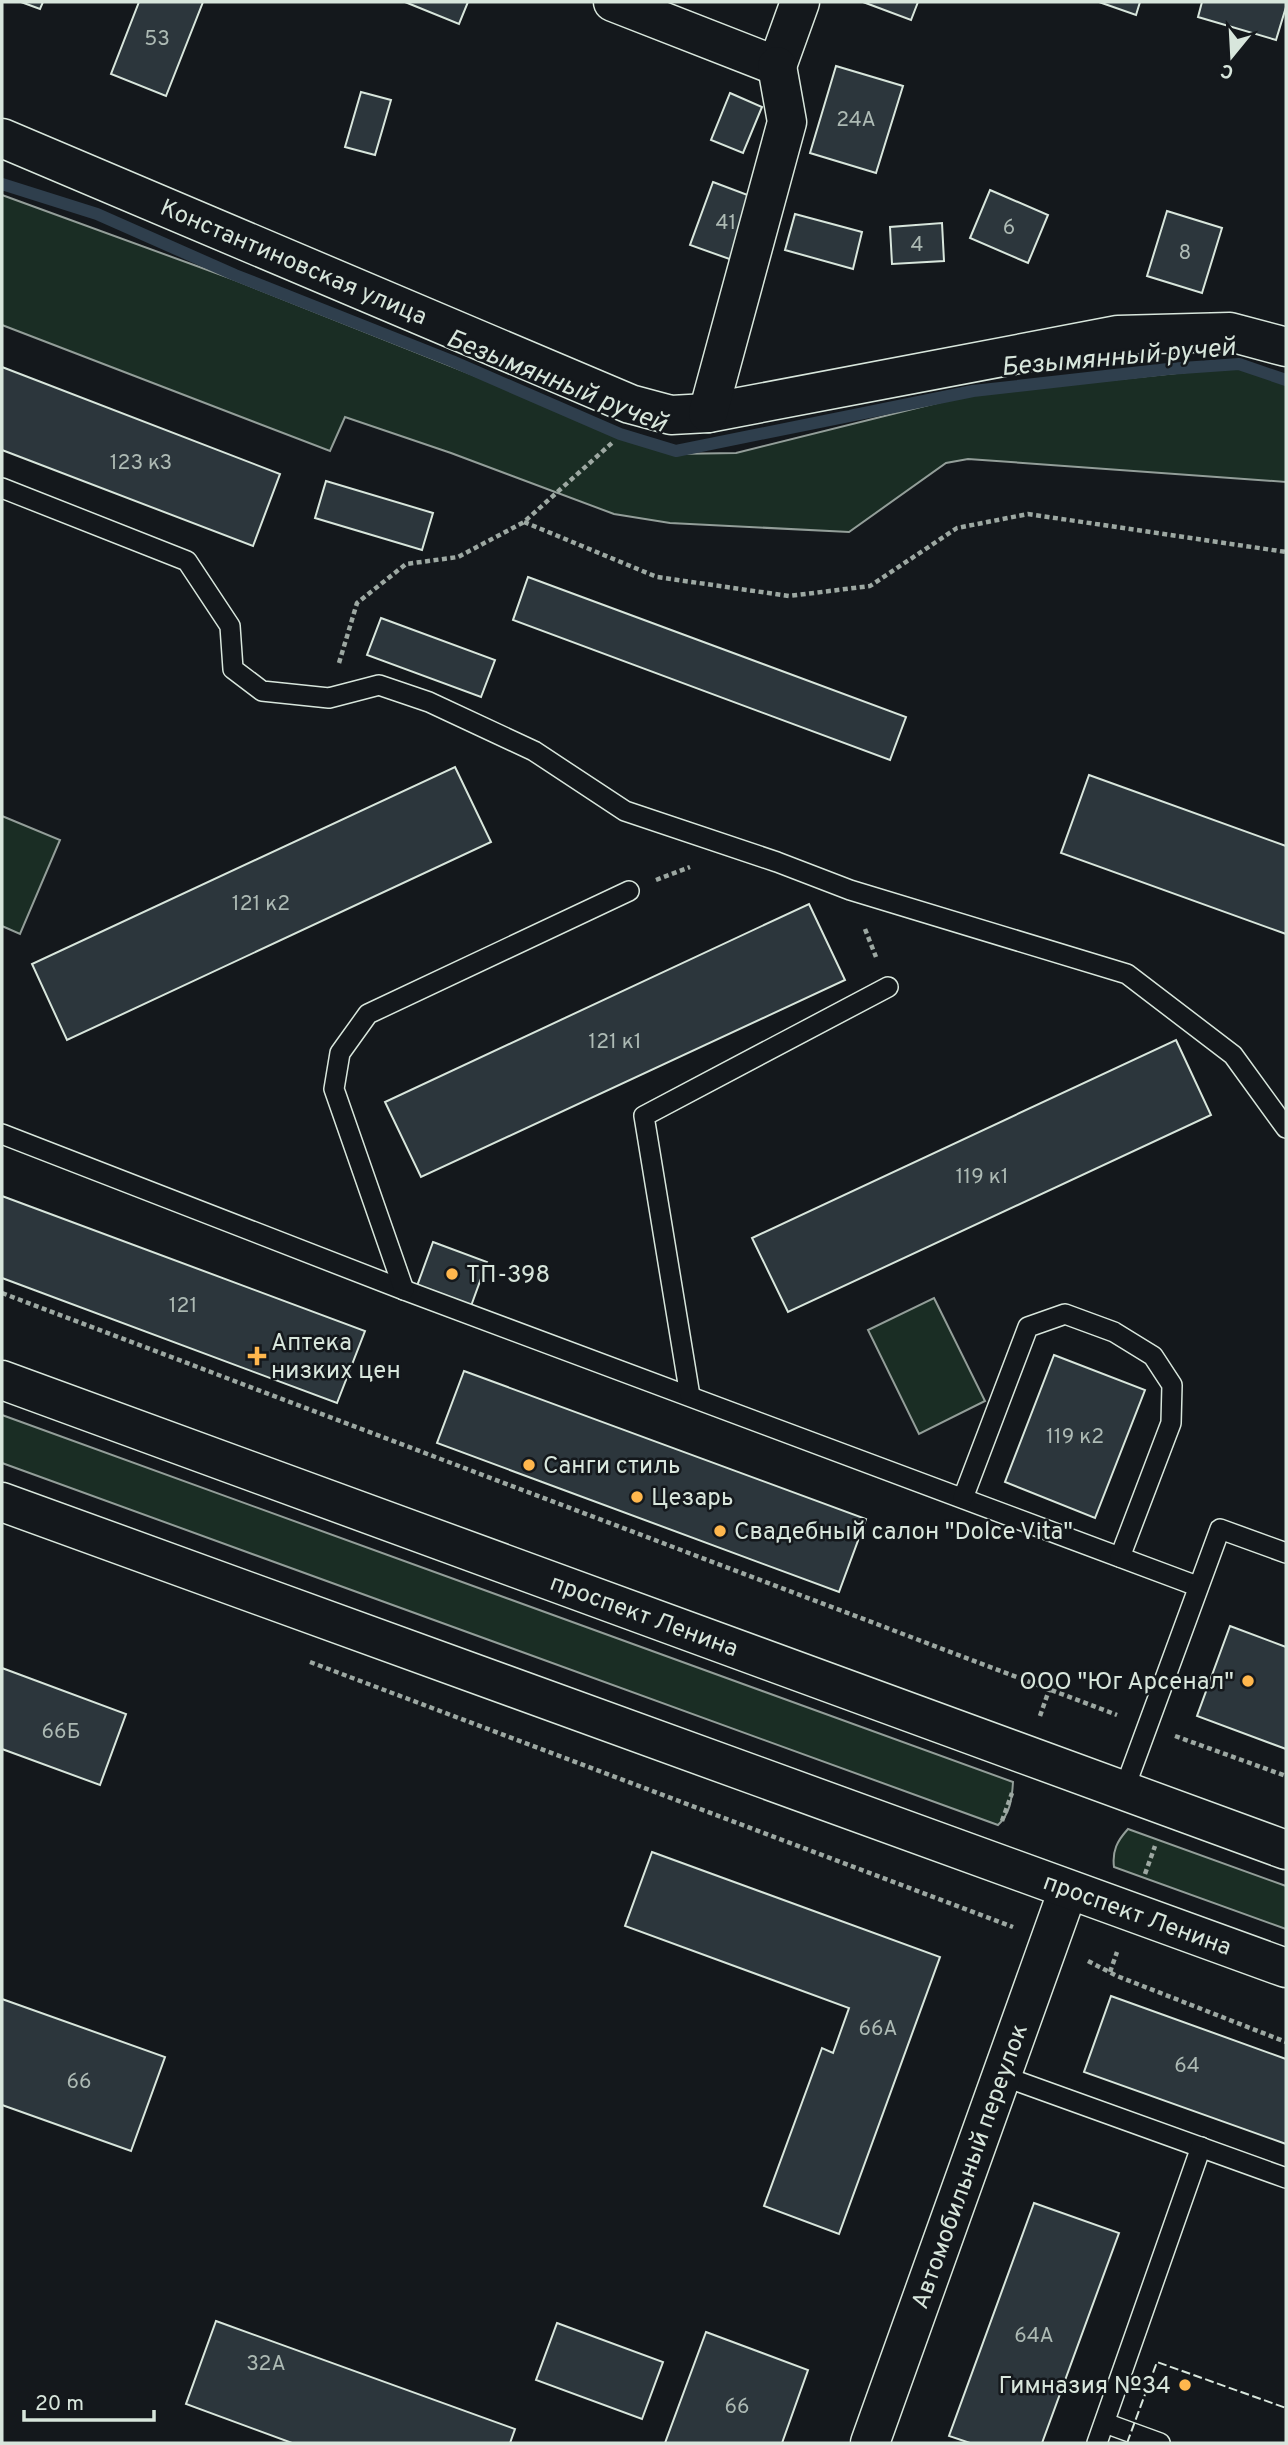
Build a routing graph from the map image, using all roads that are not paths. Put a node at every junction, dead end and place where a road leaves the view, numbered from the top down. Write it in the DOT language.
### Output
graph roads {
  1 [pos="613,2"];
  2 [pos="800,2"];
  3 [pos="777,66"];
  4 [pos="2,138"];
  5 [pos="1286,347"];
  6 [pos="708,413"];
  7 [pos="2,488"];
  8 [pos="629,891"];
  9 [pos="888,988"];
  10 [pos="1286,1128"];
  11 [pos="2,1134"];
  12 [pos="404,1290"];
  13 [pos="2,1380"];
  14 [pos="690,1396"];
  15 [pos="962,1498"];
  16 [pos="2,1502"];
  17 [pos="1286,1553"];
  18 [pos="1120,1557"];
  19 [pos="1197,1586"];
  20 [pos="1124,1790"];
  21 [pos="1286,1850"];
  22 [pos="1068,1890"];
  23 [pos="1286,1968"];
  24 [pos="1000,2075"];
  25 [pos="1201,2147"];
  26 [pos="1286,2178"];
  27 [pos="1105,2423"];
  28 [pos="870,2443"];
  29 [pos="1097,2443"];
  30 [pos="1160,2443"];
  1 -- 3 [label="main road"];
  2 -- 3 [label="main road"];
  3 -- 6 [label="main road"];
  4 -- 6 [label="main road, Константиновская улица"];
  5 -- 6 [label="main road, Константиновская улица"];
  7 -- 10 [label="lane"];
  8 -- 12 [label="lane"];
  9 -- 14 [label="lane"];
  11 -- 12 [label="lane"];
  12 -- 14 [label="lane"];
  13 -- 20 [label="main road, проспект Ленина"];
  14 -- 15 [label="lane"];
  15 -- 18 [label="lane"];
  15 -- 18 [label="lane"];
  16 -- 22 [label="main road, проспект Ленина"];
  17 -- 19 [label="lane"];
  18 -- 19 [label="lane"];
  19 -- 20 [label="lane"];
  20 -- 21 [label="main road, проспект Ленина"];
  22 -- 23 [label="main road, проспект Ленина"];
  22 -- 24 [label="main road, Автомобильный переулок"];
  24 -- 25 [label="lane"];
  24 -- 28 [label="main road, Автомобильный переулок"];
  25 -- 26 [label="lane"];
  25 -- 27 [label="lane"];
  27 -- 29 [label="lane"];
  27 -- 30 [label="lane"];
}
